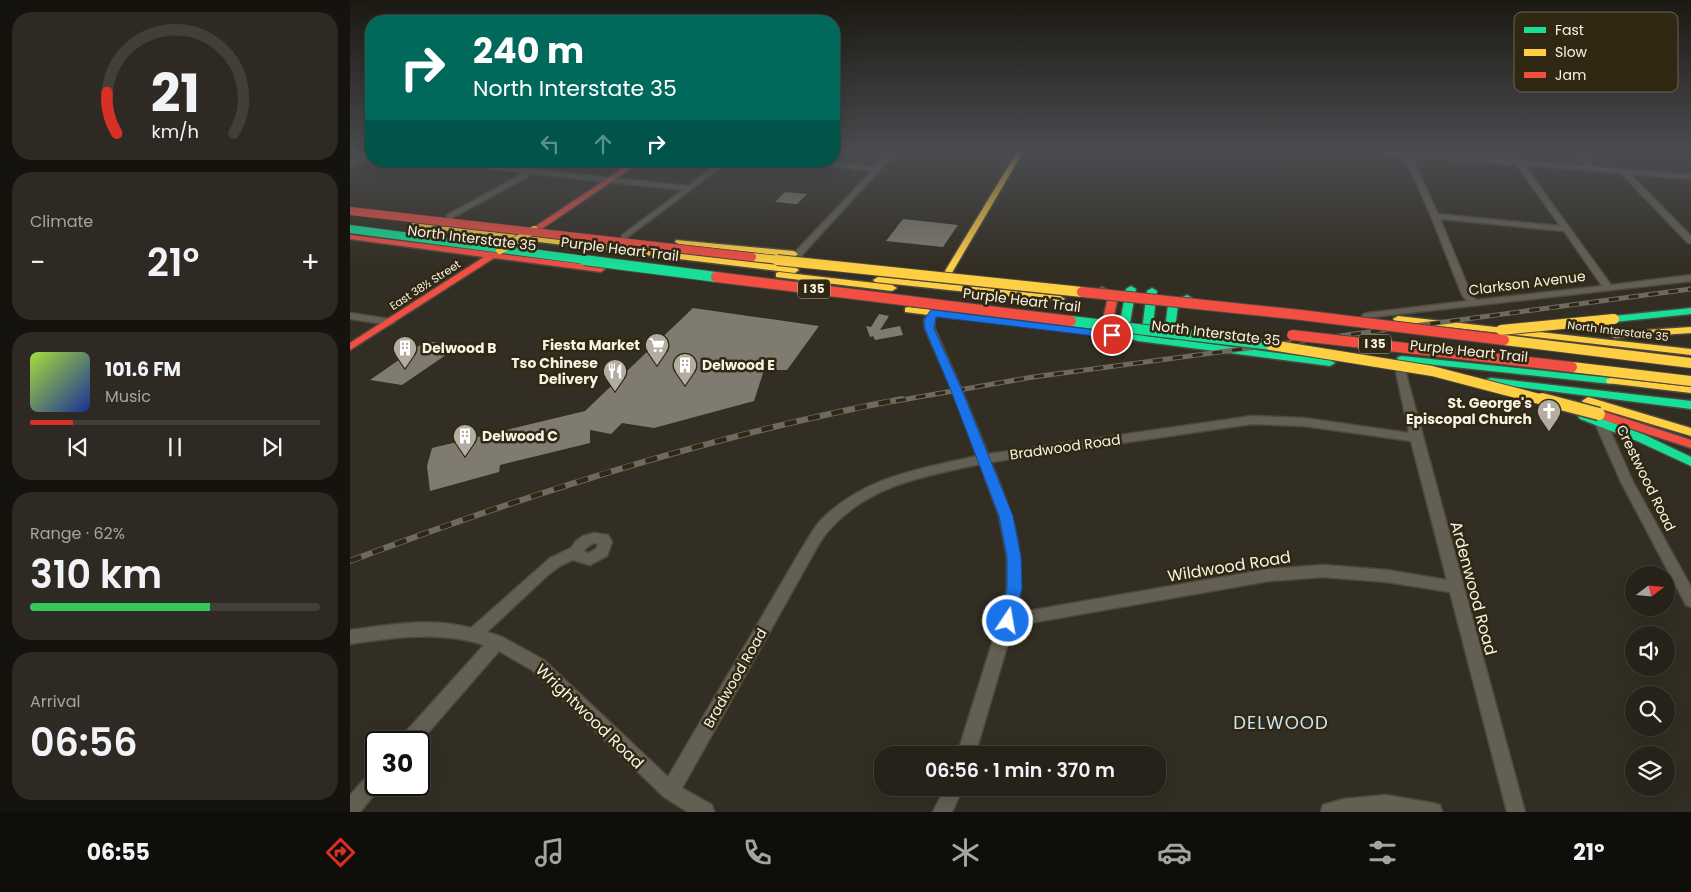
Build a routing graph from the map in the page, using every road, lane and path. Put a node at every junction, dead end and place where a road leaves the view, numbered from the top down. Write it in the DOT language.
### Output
graph roads {
  1 [pos="499,190"];
  2 [pos="594,190"];
  3 [pos="687,190"];
  4 [pos="858,190"];
  5 [pos="997,190"];
  6 [pos="1423,190"];
  7 [pos="1538,190"];
  8 [pos="1641,190"];
  9 [pos="350,205"];
  10 [pos="350,211"];
  11 [pos="1435,216"];
  12 [pos="350,217"];
  13 [pos="450,217"];
  14 [pos="350,222"];
  15 [pos="350,229"];
  16 [pos="536,229"];
  17 [pos="1566,229"];
  18 [pos="350,237"];
  19 [pos="625,237"];
  20 [pos="1691,241"];
  21 [pos="496,253"];
  22 [pos="798,254"];
  23 [pos="856,261"];
  24 [pos="949,271"];
  25 [pos="1691,278"];
  26 [pos="1086,284"];
  27 [pos="1608,287"];
  28 [pos="1131,289"];
  29 [pos="1152,291"];
  30 [pos="1027,295"];
  31 [pos="1196,296"];
  32 [pos="1474,304"];
  33 [pos="1062,305"];
  34 [pos="1691,311"];
  35 [pos="1098,312"];
  36 [pos="933,313"];
  37 [pos="1300,315"];
  38 [pos="350,316"];
  39 [pos="1367,316"];
  40 [pos="390,322"];
  41 [pos="1186,322"];
  42 [pos="1074,329"];
  43 [pos="1691,330"];
  44 [pos="1533,333"];
  45 [pos="1283,334"];
  46 [pos="1134,337"];
  47 [pos="1193,345"];
  48 [pos="1278,346"];
  49 [pos="350,348"];
  50 [pos="1691,352"];
  51 [pos="1691,364"];
  52 [pos="1401,372"];
  53 [pos="1691,373"];
  54 [pos="1691,381"];
  55 [pos="1547,388"];
  56 [pos="1691,390"];
  57 [pos="1691,405"];
  58 [pos="1600,418"];
  59 [pos="1628,423"];
  60 [pos="1691,430"];
  61 [pos="1416,438"];
  62 [pos="1691,444"];
  63 [pos="1691,450"];
  64 [pos="984,458"];
  65 [pos="1691,462"];
  66 [pos="576,552"];
  67 [pos="1456,587"];
  68 [pos="1691,601"];
  69 [pos="1008,621"];
  70 [pos="475,634"];
  71 [pos="350,637"];
  72 [pos="497,642"];
  73 [pos="418,731"];
  74 [pos="969,746"];
  75 [pos="670,790"];
  76 [pos="365,792"];
  77 [pos="950,796"];
  78 [pos="350,809"];
  79 [pos="705,812"];
  80 [pos="942,812"];
  81 [pos="1330,812"];
  82 [pos="1433,812"];
  83 [pos="1516,812"];
  1 -- 13 [label="street"];
  2 -- 16 [label="main road, East 38½ Street"];
  3 -- 19 [label="street"];
  4 -- 22 [label="street"];
  5 -- 24 [label="main road"];
  6 -- 11 [label="street"];
  7 -- 17 [label="street"];
  8 -- 20 [label="street"];
  9 -- 13 [label="main road, North Interstate 35"];
  10 -- 37 [label="main road, Purple Heart Trail / I 35, bridge"];
  11 -- 17 [label="street"];
  11 -- 32 [label="street"];
  12 -- 30 [label="main road, Purple Heart Trail / I 35"];
  13 -- 16 [label="main road, North Interstate 35"];
  14 -- 33 [label="main road, Purple Heart Trail / I 35"];
  15 -- 48 [label="main road, Purple Heart Trail / I 35, bridge"];
  16 -- 19 [label="main road, North Interstate 35"];
  16 -- 21 [label="main road, East 38½ Street, bridge"];
  17 -- 27 [label="street"];
  18 -- 21 [label="main road, North Interstate 35"];
  19 -- 22 [label="main road, North Interstate 35"];
  21 -- 36 [label="main road, North Interstate 35"];
  21 -- 40 [label="main road, East 38½ Street"];
  22 -- 23 [label="main road, North Interstate 35"];
  23 -- 24 [label="main road, North Interstate 35"];
  23 -- 30 [label="main road"];
  24 -- 26 [label="main road, North Interstate 35"];
  25 -- 27 [label="street, Clarkson Avenue"];
  26 -- 28 [label="main road, North Interstate 35"];
  26 -- 42 [label="main road"];
  27 -- 32 [label="street, Clarkson Avenue"];
  28 -- 29 [label="main road, North Interstate 35"];
  28 -- 46 [label="main road"];
  29 -- 31 [label="main road, North Interstate 35"];
  29 -- 46 [label="main road"];
  30 -- 33 [label="main road, Purple Heart Trail / I 35"];
  31 -- 39 [label="main road, North Interstate 35"];
  31 -- 47 [label="main road"];
  32 -- 39 [label="street, Clarkson Avenue"];
  33 -- 53 [label="main road, Purple Heart Trail / I 35"];
  34 -- 37 [label="main road, bridge"];
  35 -- 41 [label="main road, Purple Heart Trail"];
  36 -- 42 [label="main road, North Interstate 35"];
  36 -- 64 [label="street"];
  37 -- 51 [label="main road, Purple Heart Trail / I 35, bridge"];
  38 -- 40 [label="street"];
  39 -- 44 [label="main road, North Interstate 35"];
  40 -- 49 [label="main road, East 38½ Street"];
  42 -- 46 [label="main road, North Interstate 35"];
  43 -- 44 [label="main road"];
  44 -- 50 [label="main road, North Interstate 35"];
  45 -- 54 [label="main road, Purple Heart Trail / I 35, bridge"];
  46 -- 47 [label="main road, North Interstate 35"];
  47 -- 52 [label="main road, North Interstate 35"];
  48 -- 56 [label="main road, Purple Heart Trail / I 35, bridge"];
  48 -- 58 [label="main road, bridge"];
  52 -- 55 [label="main road, North Interstate 35"];
  52 -- 58 [label="main road"];
  52 -- 61 [label="street, Ardenwood Road"];
  55 -- 57 [label="main road, North Interstate 35"];
  55 -- 60 [label="main road"];
  58 -- 59 [label="main road"];
  58 -- 65 [label="main road"];
  58 -- 68 [label="street, Crestwood Road"];
  59 -- 62 [label="main road"];
  59 -- 63 [label="main road"];
  61 -- 64 [label="street, Bradwood Road"];
  61 -- 67 [label="street, Ardenwood Road"];
  64 -- 69 [label="street"];
  64 -- 75 [label="street, Bradwood Road"];
  66 -- 70 [label="street"];
  67 -- 69 [label="street, Wildwood Road"];
  67 -- 83 [label="street, Ardenwood Road"];
  69 -- 74 [label="street"];
  70 -- 71 [label="street, Wrightwood Road"];
  70 -- 72 [label="street, Wrightwood Road"];
  72 -- 73 [label="street"];
  72 -- 75 [label="street, Wrightwood Road"];
  75 -- 79 [label="street, Wrightwood Road"];
  76 -- 78 [label="street"];
  77 -- 80 [label="street"];
  81 -- 82 [label="street"];
}
